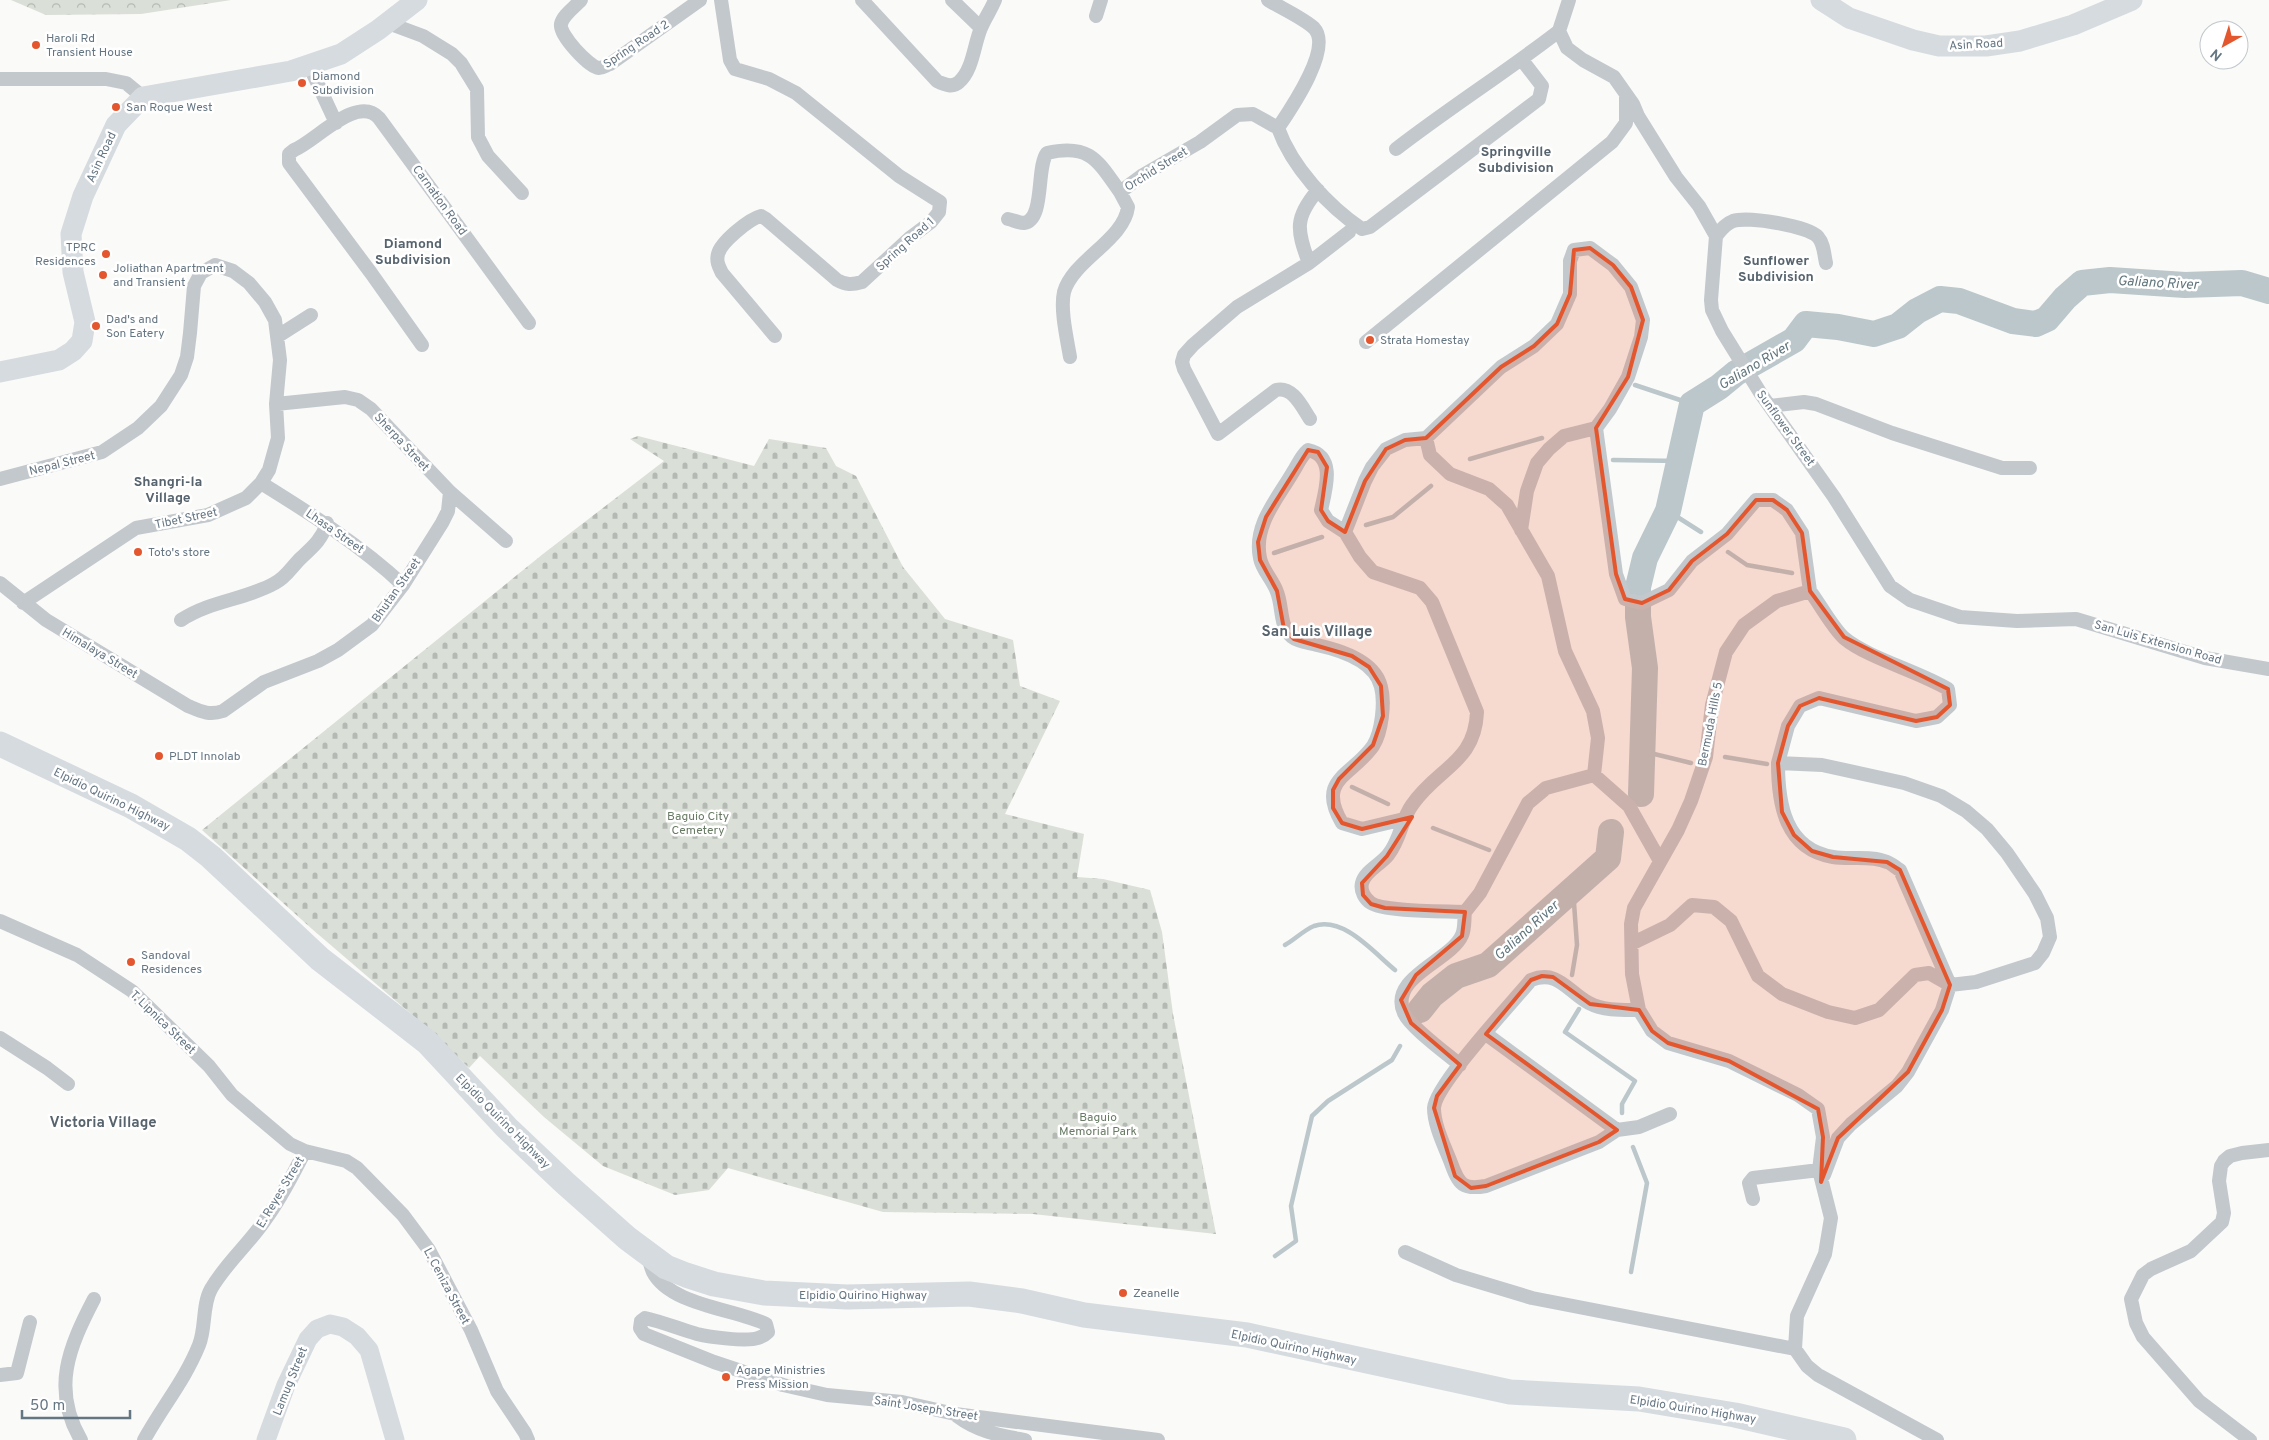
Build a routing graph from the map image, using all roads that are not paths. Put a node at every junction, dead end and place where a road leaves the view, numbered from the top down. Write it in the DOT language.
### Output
graph roads {
  1 [pos="417,0"];
  2 [pos="581,0"];
  3 [pos="700,0"];
  4 [pos="720,0"];
  5 [pos="862,0"];
  6 [pos="952,0"];
  7 [pos="995,0"];
  8 [pos="1101,0"];
  9 [pos="1268,0"];
  10 [pos="1569,0"];
  11 [pos="1821,0"];
  12 [pos="2132,0"];
  13 [pos="1096,16"];
  14 [pos="388,23"];
  15 [pos="981,28"];
  16 [pos="1559,31"];
  17 [pos="1522,60"];
  18 [pos="309,65"];
  19 [pos="0,79"];
  20 [pos="1626,93"];
  21 [pos="143,97"];
  22 [pos="336,124"];
  23 [pos="1278,128"];
  24 [pos="1396,149"];
  25 [pos="1318,190"];
  26 [pos="1120,192"];
  27 [pos="522,193"];
  28 [pos="1008,219"];
  29 [pos="1355,230"];
  30 [pos="1716,236"];
  31 [pos="1308,263"];
  32 [pos="1826,263"];
  33 [pos="215,265"];
  34 [pos="311,315"];
  35 [pos="529,323"];
  36 [pos="278,336"];
  37 [pos="775,336"];
  38 [pos="1366,342"];
  39 [pos="422,345"];
  40 [pos="1070,357"];
  41 [pos="0,372"];
  42 [pos="276,404"];
  43 [pos="1770,406"];
  44 [pos="1310,419"];
  45 [pos="1596,428"];
  46 [pos="1426,438"];
  47 [pos="2030,468"];
  48 [pos="0,478"];
  49 [pos="261,483"];
  50 [pos="450,492"];
  51 [pos="327,524"];
  52 [pos="1520,530"];
  53 [pos="1345,532"];
  54 [pos="506,541"];
  55 [pos="0,583"];
  56 [pos="403,585"];
  57 [pos="1810,591"];
  58 [pos="23,603"];
  59 [pos="2076,619"];
  60 [pos="181,620"];
  61 [pos="2269,669"];
  62 [pos="206,714"];
  63 [pos="0,744"];
  64 [pos="1778,763"];
  65 [pos="1594,775"];
  66 [pos="1404,819"];
  67 [pos="1660,861"];
  68 [pos="1465,912"];
  69 [pos="0,921"];
  70 [pos="1633,943"];
  71 [pos="1950,985"];
  72 [pos="1639,1010"];
  73 [pos="1486,1034"];
  74 [pos="0,1038"];
  75 [pos="1460,1065"];
  76 [pos="68,1084"];
  77 [pos="1670,1114"];
  78 [pos="1617,1130"];
  79 [pos="2269,1150"];
  80 [pos="305,1151"];
  81 [pos="1820,1176"];
  82 [pos="1753,1199"];
  83 [pos="1405,1252"];
  84 [pos="647,1255"];
  85 [pos="94,1299"];
  86 [pos="30,1322"];
  87 [pos="1795,1349"];
  88 [pos="0,1375"];
  89 [pos="955,1414"];
  90 [pos="81,1440"];
  91 [pos="144,1440"];
  92 [pos="266,1440"];
  93 [pos="395,1440"];
  94 [pos="528,1440"];
  95 [pos="1025,1440"];
  96 [pos="1158,1440"];
  97 [pos="1844,1440"];
  98 [pos="1938,1440"];
  99 [pos="2250,1440"];
  1 -- 14 [label="main road"];
  2 -- 3 [label="street, Spring Road 2"];
  4 -- 37 [label="street, Spring Road 1"];
  5 -- 15 [label="street"];
  6 -- 15 [label="street"];
  7 -- 15 [label="street"];
  8 -- 13 [label="street"];
  9 -- 23 [label="street"];
  10 -- 16 [label="street"];
  11 -- 12 [label="main road, Asin Road"];
  14 -- 18 [label="main road"];
  14 -- 27 [label="street"];
  16 -- 17 [label="street"];
  16 -- 20 [label="street"];
  17 -- 24 [label="street"];
  17 -- 29 [label="street"];
  18 -- 21 [label="main road"];
  18 -- 22 [label="street"];
  19 -- 21 [label="street"];
  20 -- 30 [label="street"];
  20 -- 38 [label="street"];
  21 -- 41 [label="main road, Asin Road"];
  22 -- 35 [label="street, Carnation Road"];
  22 -- 39 [label="street, Carnation Road"];
  23 -- 25 [label="street"];
  23 -- 26 [label="street, Orchid Street"];
  25 -- 29 [label="street"];
  25 -- 31 [label="street"];
  26 -- 28 [label="street"];
  26 -- 40 [label="street, Orchid Street"];
  29 -- 31 [label="street"];
  30 -- 32 [label="street"];
  30 -- 43 [label="street, Sunflower Street"];
  31 -- 44 [label="street"];
  33 -- 36 [label="street, Tibet Street"];
  33 -- 48 [label="street, Nepal Street"];
  34 -- 36 [label="street"];
  36 -- 42 [label="street, Tibet Street"];
  42 -- 49 [label="street, Tibet Street"];
  42 -- 50 [label="street, Sherpa Street"];
  43 -- 47 [label="street"];
  43 -- 59 [label="street, Sunflower Street"];
  45 -- 46 [label="street"];
  45 -- 52 [label="street"];
  45 -- 57 [label="street"];
  46 -- 52 [label="street"];
  46 -- 53 [label="street"];
  49 -- 51 [label="street, Lhasa Street"];
  49 -- 58 [label="street, Tibet Street"];
  50 -- 54 [label="street, Sherpa Street"];
  50 -- 56 [label="street, Bhutan Street"];
  51 -- 56 [label="street, Lhasa Street"];
  51 -- 60 [label="street"];
  52 -- 65 [label="street"];
  53 -- 66 [label="street"];
  53 -- 66 [label="street"];
  55 -- 58 [label="street, Himalaya Street"];
  56 -- 62 [label="street, Bhutan Street"];
  57 -- 64 [label="street"];
  57 -- 67 [label="street, Bermuda Hills 5"];
  58 -- 62 [label="street, Himalaya Street"];
  59 -- 61 [label="street, San Luis Extension Road"];
  63 -- 84 [label="highway, Elpidio Quirino Highway"];
  64 -- 71 [label="street"];
  64 -- 71 [label="street"];
  65 -- 67 [label="street"];
  65 -- 68 [label="street"];
  66 -- 68 [label="street"];
  67 -- 70 [label="street, Bermuda Hills 5"];
  68 -- 75 [label="street"];
  69 -- 80 [label="street, T. Lipnica Street"];
  70 -- 71 [label="street"];
  70 -- 72 [label="street, Bermuda Hills 5"];
  71 -- 81 [label="street"];
  72 -- 73 [label="street"];
  72 -- 81 [label="street, Bermuda Hills 5"];
  73 -- 75 [label="street"];
  73 -- 78 [label="street"];
  74 -- 76 [label="street"];
  75 -- 78 [label="street"];
  77 -- 78 [label="street"];
  79 -- 99 [label="street"];
  80 -- 91 [label="street, E. Reyes Street"];
  80 -- 94 [label="street, L. Ceniza Street"];
  81 -- 82 [label="street"];
  81 -- 87 [label="street"];
  83 -- 87 [label="street"];
  84 -- 89 [label="street, Saint Joseph Street"];
  84 -- 97 [label="highway, Elpidio Quirino Highway"];
  85 -- 90 [label="street"];
  86 -- 88 [label="street"];
  87 -- 98 [label="street"];
  89 -- 95 [label="street"];
  89 -- 96 [label="street, Saint Joseph Street"];
  92 -- 93 [label="street, Lamug Street"];
}
